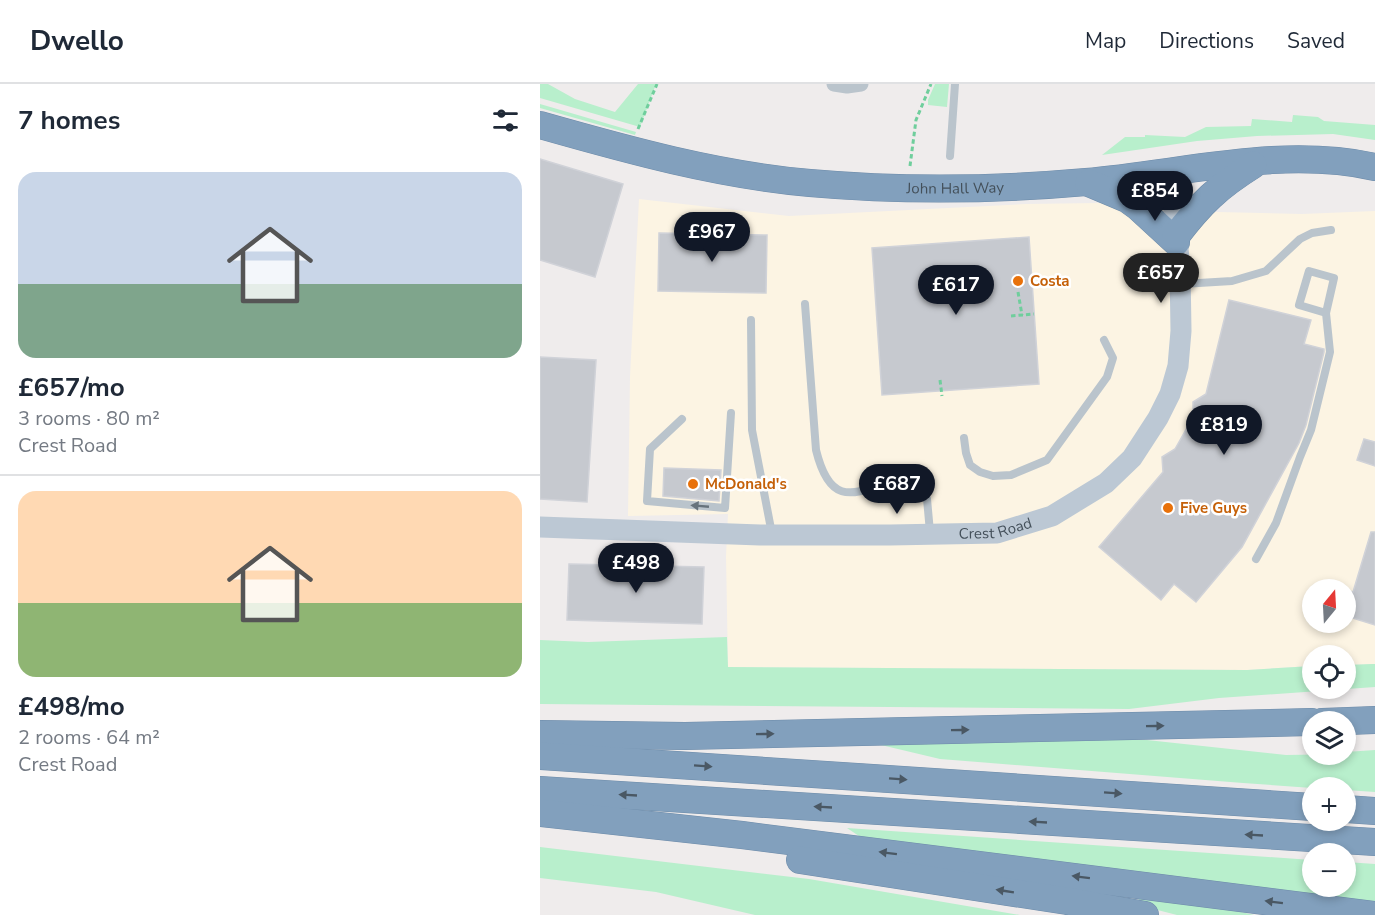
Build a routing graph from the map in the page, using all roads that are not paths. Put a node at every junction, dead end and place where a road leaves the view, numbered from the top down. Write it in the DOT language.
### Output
graph roads {
  1 [pos="834,84"];
  2 [pos="861,84"];
  3 [pos="955,84"];
  4 [pos="540,124"];
  5 [pos="951,156"];
  6 [pos="1256,162"];
  7 [pos="1375,167"];
  8 [pos="1170,172"];
  9 [pos="1087,182"];
  10 [pos="1331,230"];
  11 [pos="1176,239"];
  12 [pos="1180,284"];
  13 [pos="805,304"];
  14 [pos="1326,313"];
  15 [pos="751,320"];
  16 [pos="1104,340"];
  17 [pos="731,413"];
  18 [pos="682,418"];
  19 [pos="964,438"];
  20 [pos="540,527"];
  21 [pos="931,533"];
  22 [pos="772,535"];
  23 [pos="1256,559"];
  24 [pos="1375,720"];
  25 [pos="1356,721"];
  26 [pos="1302,722"];
  27 [pos="540,734"];
  28 [pos="540,756"];
  29 [pos="540,790"];
  30 [pos="1302,806"];
  31 [pos="1356,810"];
  32 [pos="1375,811"];
  33 [pos="540,813"];
  34 [pos="540,830"];
  35 [pos="1375,842"];
  36 [pos="1145,915"];
  37 [pos="1374,915"];
  1 -- 2 [label="street"];
  3 -- 5 [label="lane"];
  4 -- 9 [label="highway, John Hall Way"];
  6 -- 7 [label="highway, John Hall Way"];
  6 -- 8 [label="highway, John Hall Way"];
  6 -- 11 [label="highway"];
  8 -- 9 [label="highway, John Hall Way"];
  8 -- 11 [label="street, Crest Road"];
  9 -- 11 [label="highway"];
  10 -- 12 [label="lane"];
  11 -- 12 [label="street, Crest Road"];
  12 -- 21 [label="street, Crest Road"];
  13 -- 21 [label="lane"];
  14 -- 14 [label="lane"];
  14 -- 23 [label="lane"];
  15 -- 22 [label="lane"];
  16 -- 19 [label="lane"];
  17 -- 18 [label="lane, one-way"];
  20 -- 22 [label="street, Crest Road"];
  21 -- 22 [label="street, Crest Road"];
  24 -- 25 [label="highway"];
  27 -- 26 [label="highway, one-way"];
  28 -- 30 [label="highway, one-way"];
  35 -- 29 [label="highway, one-way"];
  31 -- 32 [label="highway"];
  37 -- 33 [label="highway, one-way"];
  36 -- 34 [label="highway, one-way"];
}
